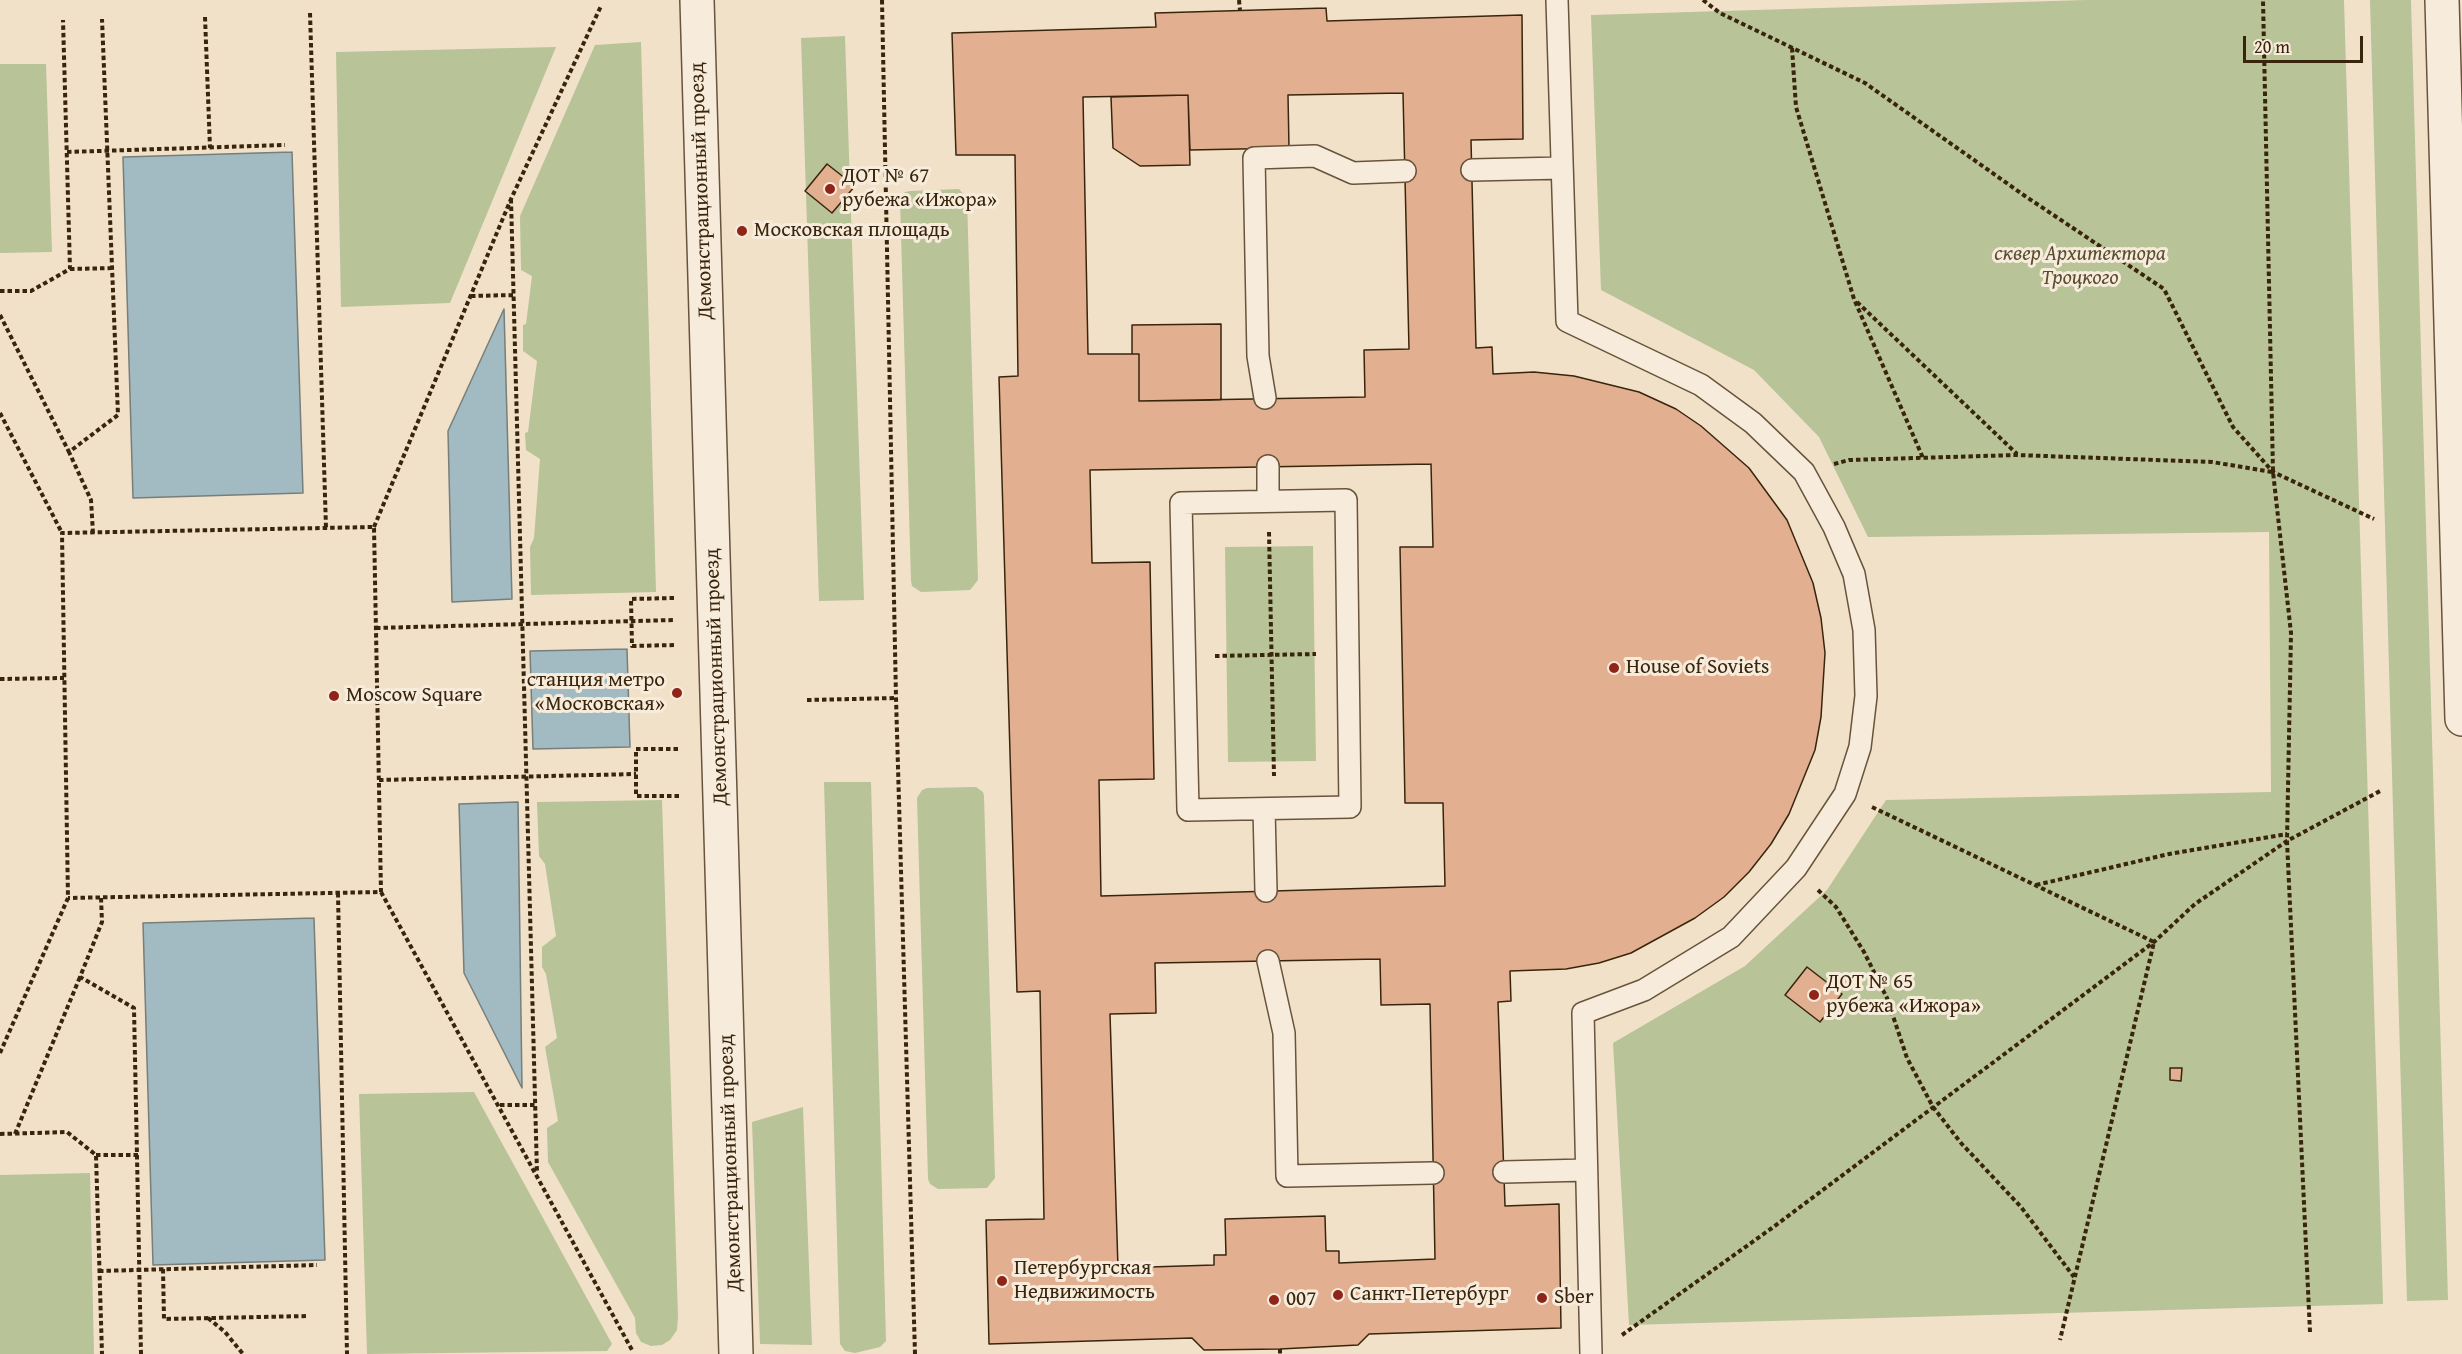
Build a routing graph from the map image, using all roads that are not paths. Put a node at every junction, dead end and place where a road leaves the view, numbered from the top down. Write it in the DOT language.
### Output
graph roads {
  1 [pos="697,0"];
  2 [pos="1557,0"];
  3 [pos="2442,0"];
  4 [pos="1562,168"];
  5 [pos="1472,170"];
  6 [pos="1405,171"];
  7 [pos="1266,398"];
  8 [pos="1268,466"];
  9 [pos="1268,501"];
  10 [pos="2458,505"];
  11 [pos="2462,719"];
  12 [pos="1269,809"];
  13 [pos="1266,891"];
  14 [pos="1268,961"];
  15 [pos="1586,1170"];
  16 [pos="1504,1172"];
  17 [pos="1433,1173"];
  18 [pos="736,1354"];
  19 [pos="1592,1354"];
  1 -- 18 [label="street, Демонстрационный проезд"];
  2 -- 4 [label="lane"];
  3 -- 10 [label="street"];
  4 -- 5 [label="lane"];
  4 -- 15 [label="lane"];
  6 -- 7 [label="lane"];
  8 -- 9 [label="lane"];
  9 -- 12 [label="lane"];
  9 -- 12 [label="lane"];
  10 -- 11 [label="street"];
  12 -- 13 [label="lane"];
  14 -- 17 [label="lane"];
  15 -- 16 [label="lane"];
  15 -- 19 [label="lane"];
}
